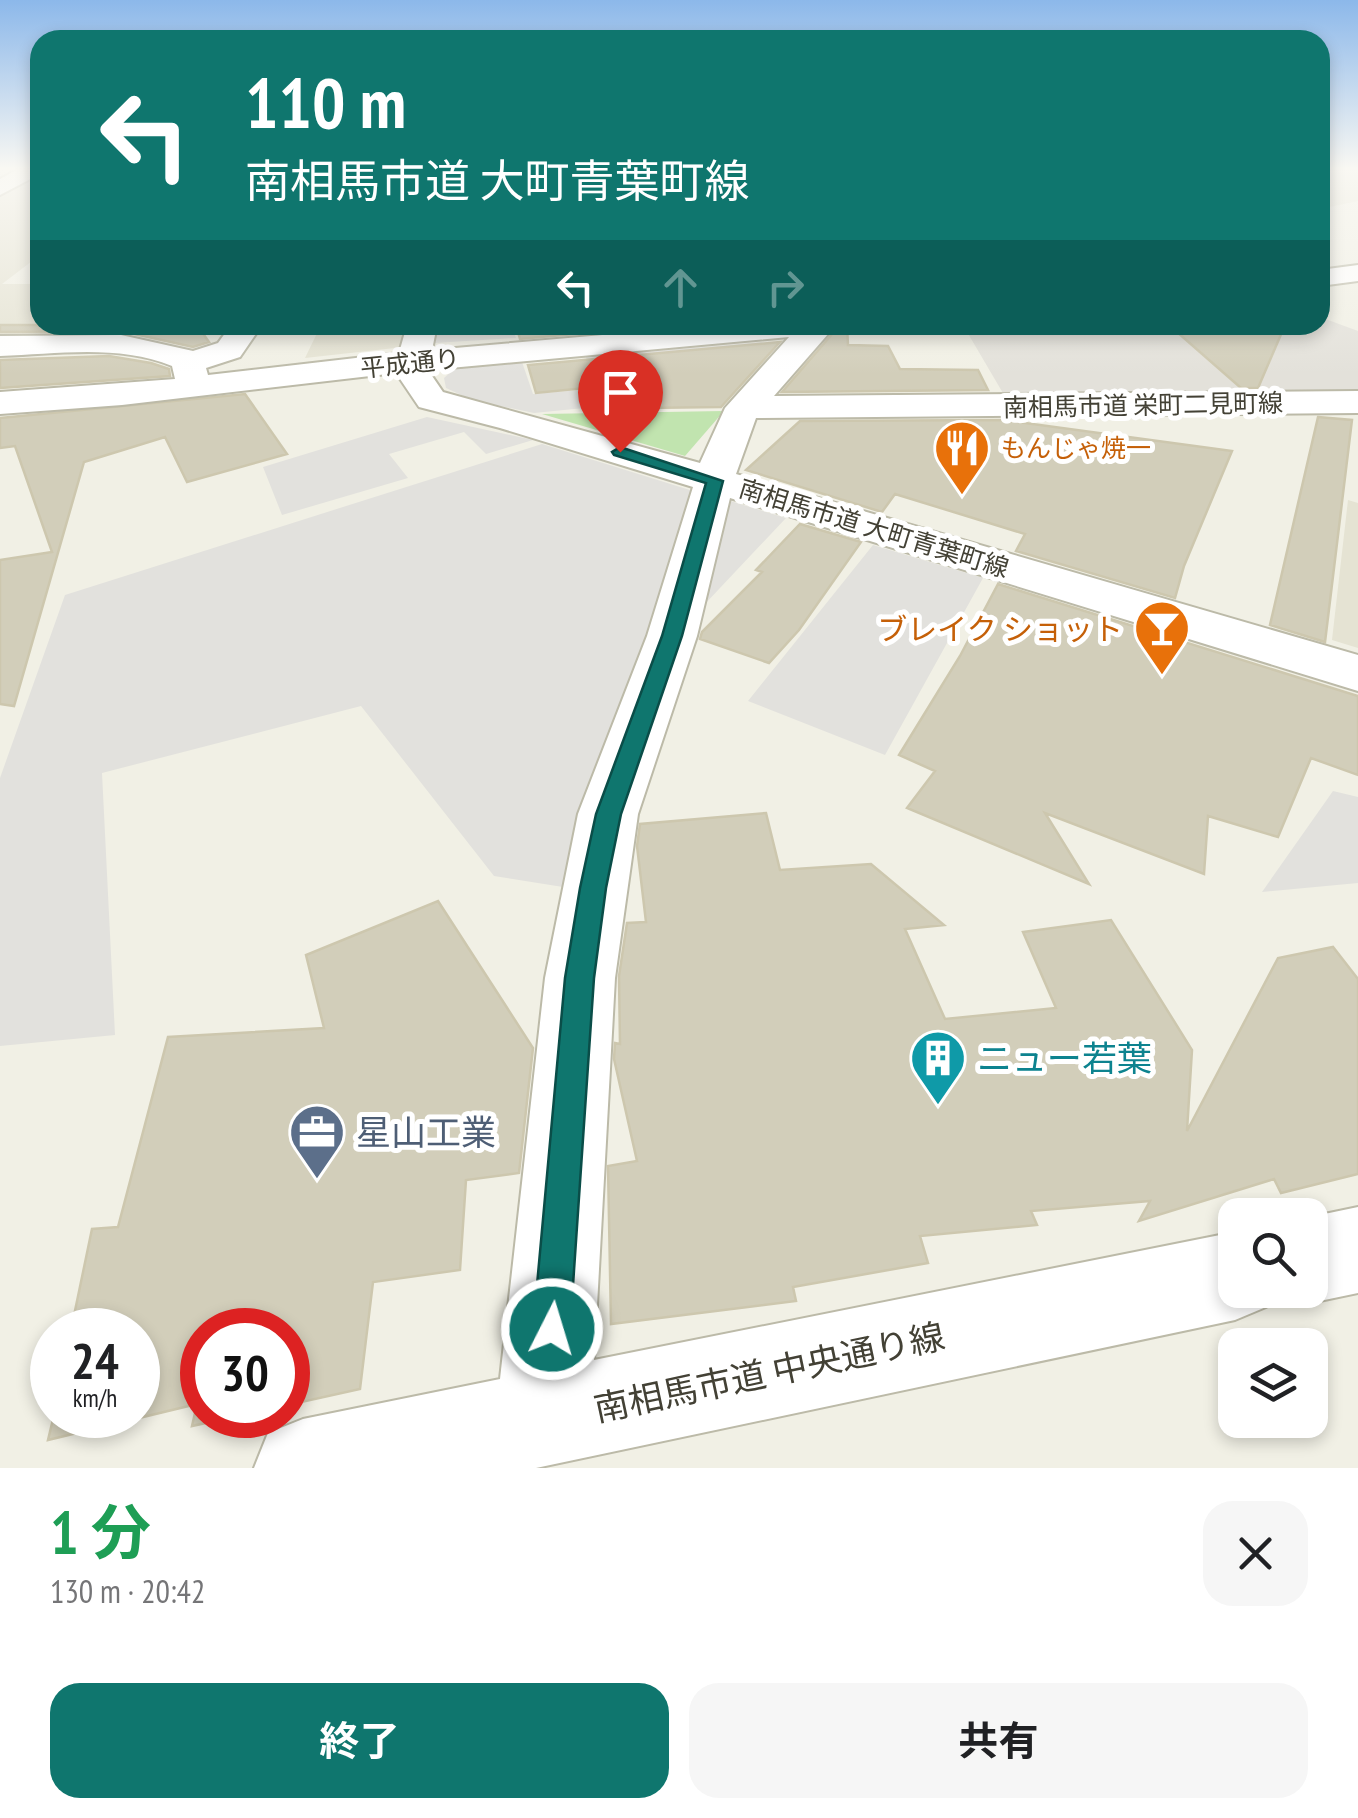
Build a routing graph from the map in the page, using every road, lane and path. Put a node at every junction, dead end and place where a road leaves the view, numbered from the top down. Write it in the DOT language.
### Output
graph roads {
  1 [pos="1358,273"];
  2 [pos="1330,277"];
  3 [pos="240,335"];
  4 [pos="600,335"];
  5 [pos="809,335"];
  6 [pos="417,344"];
  7 [pos="0,346"];
  8 [pos="191,375"];
  9 [pos="1358,402"];
  10 [pos="0,403"];
  11 [pos="748,407"];
  12 [pos="714,481"];
  13 [pos="1358,674"];
  14 [pos="1358,1250"];
  15 [pos="1328,1256"];
  16 [pos="1218,1279"];
  17 [pos="544,1418"];
  18 [pos="304,1468"];
  1 -- 2 [label="street"];
  3 -- 8 [label="street"];
  4 -- 6 [label="street, 平成通り"];
  5 -- 11 [label="street"];
  6 -- 8 [label="street, 平成通り"];
  6 -- 12 [label="street, 南相馬市道 大町青葉町線"];
  7 -- 8 [label="street"];
  8 -- 10 [label="street, 平成通り"];
  9 -- 11 [label="street, 南相馬市道 栄町二見町線"];
  11 -- 12 [label="street"];
  12 -- 13 [label="street, 南相馬市道 大町青葉町線"];
  12 -- 17 [label="street"];
  14 -- 15 [label="street"];
  16 -- 17 [label="street, 南相馬市道 中央通り線"];
  17 -- 18 [label="street, 南相馬市道 中央通り線"];
}
